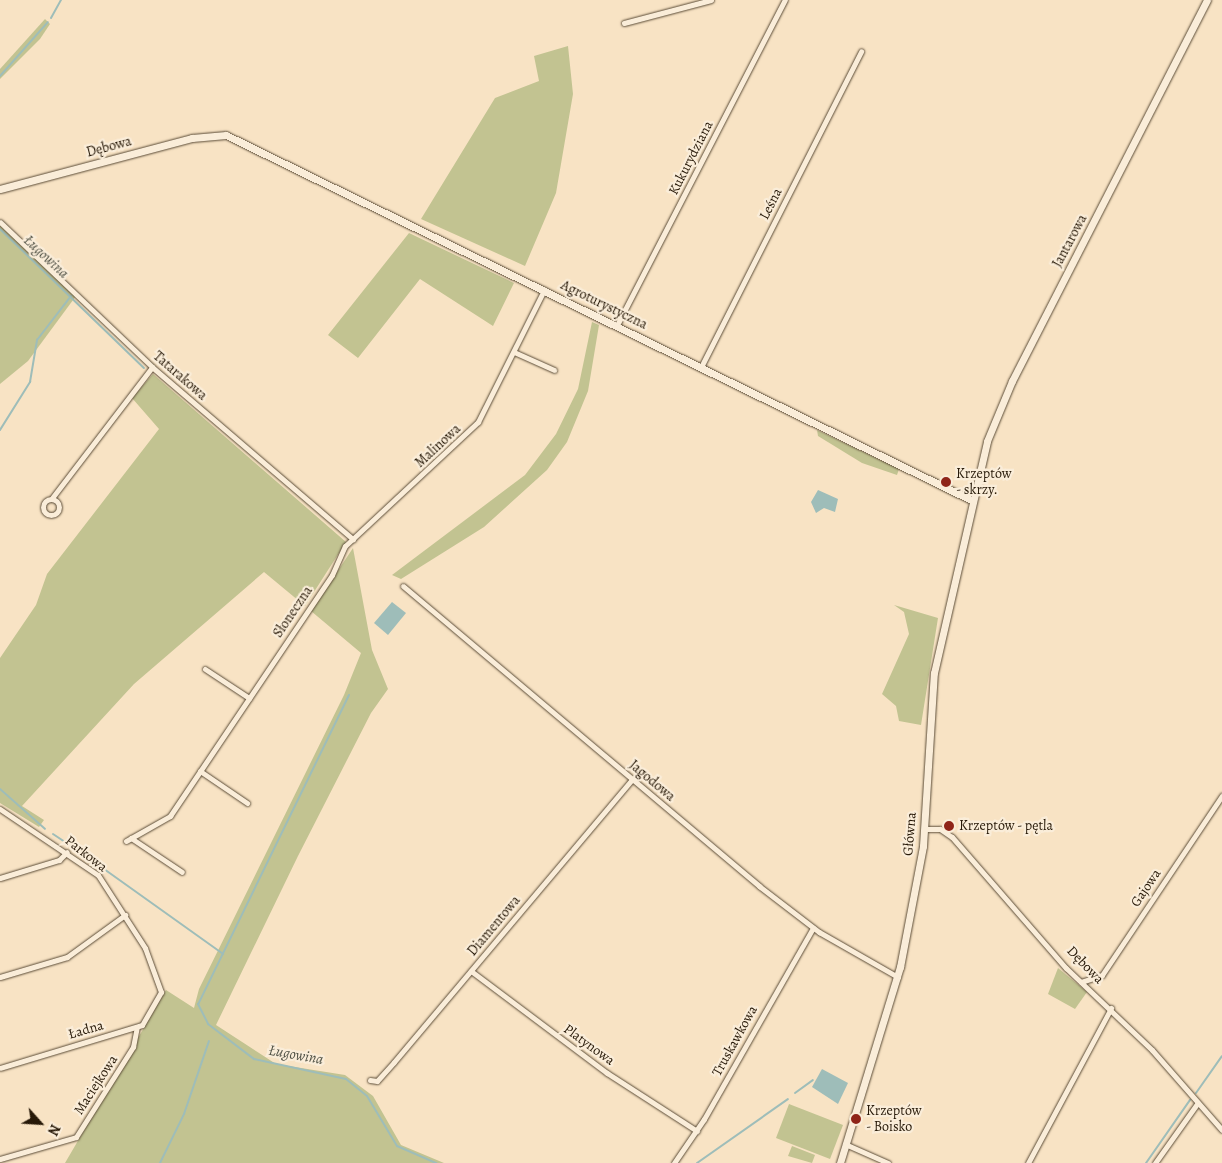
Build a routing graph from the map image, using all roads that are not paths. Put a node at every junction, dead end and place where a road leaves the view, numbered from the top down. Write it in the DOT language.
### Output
graph roads {
  1 [pos="711,0"];
  2 [pos="785,0"];
  3 [pos="1207,0"];
  4 [pos="693,2"];
  5 [pos="624,23"];
  6 [pos="861,51"];
  7 [pos="225,135"];
  8 [pos="0,189"];
  9 [pos="0,222"];
  10 [pos="544,290"];
  11 [pos="617,325"];
  12 [pos="514,352"];
  13 [pos="701,366"];
  14 [pos="152,367"];
  15 [pos="554,370"];
  16 [pos="52,498"];
  17 [pos="970,500"];
  18 [pos="353,538"];
  19 [pos="403,586"];
  20 [pos="205,669"];
  21 [pos="249,698"];
  22 [pos="200,771"];
  23 [pos="632,779"];
  24 [pos="1222,796"];
  25 [pos="247,803"];
  26 [pos="0,809"];
  27 [pos="925,829"];
  28 [pos="67,852"];
  29 [pos="182,872"];
  30 [pos="0,878"];
  31 [pos="125,915"];
  32 [pos="813,928"];
  33 [pos="471,971"];
  34 [pos="0,977"];
  35 [pos="898,977"];
  36 [pos="1081,982"];
  37 [pos="1111,1008"];
  38 [pos="138,1027"];
  39 [pos="0,1068"];
  40 [pos="370,1080"];
  41 [pos="1197,1104"];
  42 [pos="1222,1130"];
  43 [pos="698,1131"];
  44 [pos="845,1144"];
  45 [pos="0,1159"];
  46 [pos="674,1163"];
  47 [pos="840,1163"];
  48 [pos="888,1163"];
  49 [pos="1028,1163"];
  50 [pos="1155,1163"];
  1 -- 4 [label="street"];
  2 -- 11 [label="street, Kukurydziana"];
  3 -- 17 [label="street, Jantarowa"];
  4 -- 5 [label="street"];
  6 -- 13 [label="street, Leśna"];
  7 -- 8 [label="street, Dębowa"];
  7 -- 10 [label="street, Agroturystyczna"];
  9 -- 14 [label="street, Tatarakowa"];
  10 -- 11 [label="street, Agroturystyczna"];
  10 -- 12 [label="street, Malinowa"];
  11 -- 13 [label="street, Agroturystyczna"];
  12 -- 15 [label="street"];
  12 -- 18 [label="street, Malinowa"];
  13 -- 17 [label="street, Agroturystyczna"];
  14 -- 16 [label="street"];
  14 -- 18 [label="street, Tatarakowa"];
  17 -- 27 [label="street, Główna"];
  18 -- 21 [label="street, Słoneczna"];
  19 -- 23 [label="street, Jagodowa"];
  20 -- 21 [label="street"];
  21 -- 22 [label="street, Słoneczna"];
  22 -- 25 [label="street"];
  22 -- 29 [label="street, Słoneczna"];
  23 -- 32 [label="street, Jagodowa"];
  23 -- 33 [label="street, Diamentowa"];
  24 -- 36 [label="street, Gajowa"];
  26 -- 28 [label="street, Parkowa"];
  27 -- 35 [label="street, Główna"];
  27 -- 36 [label="street, Dębowa"];
  28 -- 30 [label="street"];
  28 -- 31 [label="street, Parkowa"];
  31 -- 34 [label="street"];
  31 -- 38 [label="street, Parkowa"];
  32 -- 35 [label="street, Jagodowa"];
  32 -- 43 [label="street, Truskawkowa"];
  33 -- 40 [label="street, Diamentowa"];
  33 -- 43 [label="street, Platynowa"];
  35 -- 44 [label="street, Główna"];
  36 -- 37 [label="street, Dębowa"];
  37 -- 41 [label="street, Dębowa"];
  37 -- 49 [label="street"];
  38 -- 39 [label="street, Ładna"];
  38 -- 45 [label="street, Maciejkowa"];
  41 -- 42 [label="street, Dębowa"];
  41 -- 50 [label="street"];
  43 -- 46 [label="street, Truskawkowa"];
  44 -- 47 [label="street, Główna"];
  44 -- 48 [label="street"];
}
